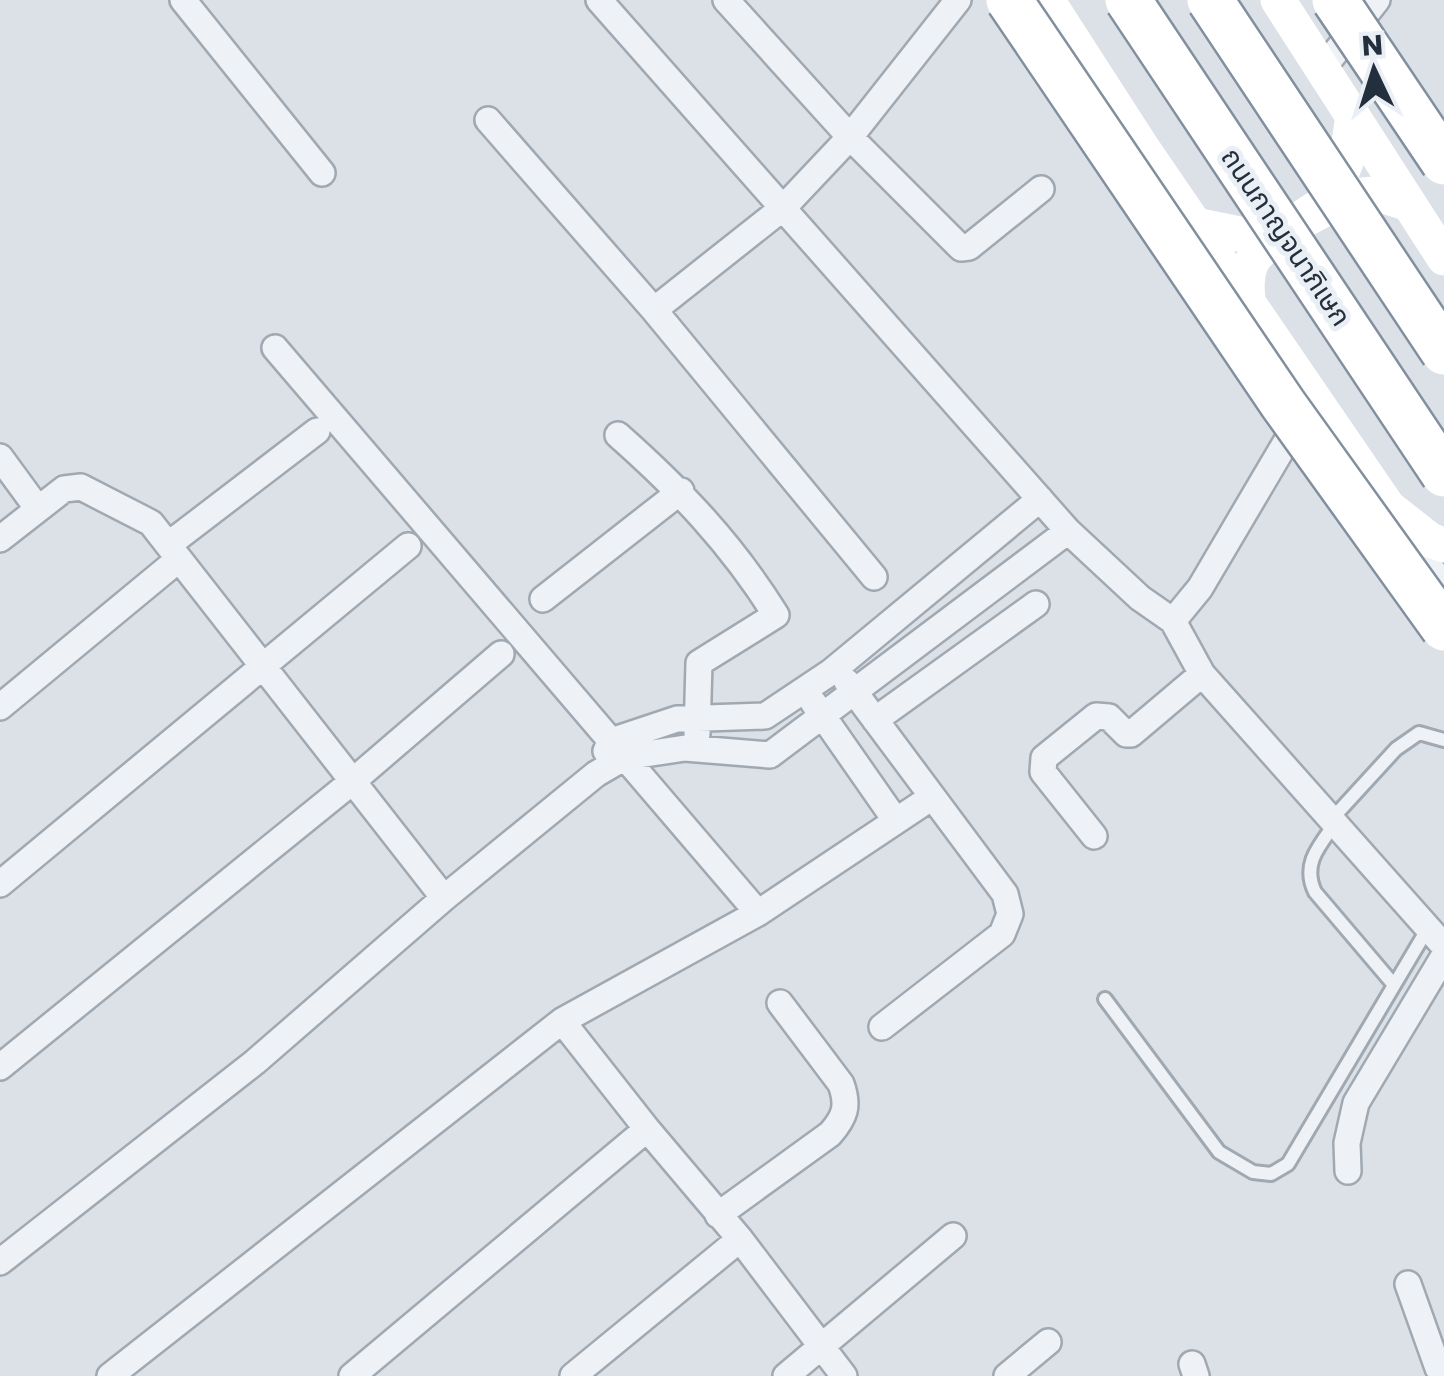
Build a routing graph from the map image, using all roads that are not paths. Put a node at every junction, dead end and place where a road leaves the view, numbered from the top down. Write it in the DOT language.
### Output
graph roads {
  1 [pos="183,0"];
  2 [pos="599,0"];
  3 [pos="726,0"];
  4 [pos="958,0"];
  5 [pos="1009,0"];
  6 [pos="1047,0"];
  7 [pos="1128,0"];
  8 [pos="1210,0"];
  9 [pos="1278,0"];
  10 [pos="1335,0"];
  11 [pos="1377,0"];
  12 [pos="1323,68"];
  13 [pos="1352,116"];
  14 [pos="488,120"];
  15 [pos="850,137"];
  16 [pos="1444,162"];
  17 [pos="322,173"];
  18 [pos="1041,188"];
  19 [pos="1408,204"];
  20 [pos="784,207"];
  21 [pos="1196,225"];
  22 [pos="1439,238"];
  23 [pos="1248,302"];
  24 [pos="654,310"];
  25 [pos="275,348"];
  26 [pos="1444,352"];
  27 [pos="1312,398"];
  28 [pos="317,430"];
  29 [pos="618,435"];
  30 [pos="0,457"];
  31 [pos="1444,474"];
  32 [pos="681,492"];
  33 [pos="1040,499"];
  34 [pos="1388,507"];
  35 [pos="38,509"];
  36 [pos="1068,530"];
  37 [pos="0,539"];
  38 [pos="1444,545"];
  39 [pos="408,546"];
  40 [pos="174,552"];
  41 [pos="874,577"];
  42 [pos="1444,587"];
  43 [pos="543,599"];
  44 [pos="1036,604"];
  45 [pos="1173,621"];
  46 [pos="1444,628"];
  47 [pos="502,654"];
  48 [pos="263,667"];
  49 [pos="837,667"];
  50 [pos="1202,674"];
  51 [pos="805,690"];
  52 [pos="855,694"];
  53 [pos="0,707"];
  54 [pos="822,715"];
  55 [pos="695,718"];
  56 [pos="876,720"];
  57 [pos="1444,740"];
  58 [pos="618,749"];
  59 [pos="698,749"];
  60 [pos="352,781"];
  61 [pos="932,797"];
  62 [pos="896,821"];
  63 [pos="1332,823"];
  64 [pos="1094,836"];
  65 [pos="0,884"];
  66 [pos="444,898"];
  67 [pos="758,913"];
  68 [pos="1436,937"];
  69 [pos="1444,956"];
  70 [pos="1394,985"];
  71 [pos="1105,999"];
  72 [pos="780,1003"];
  73 [pos="562,1021"];
  74 [pos="882,1027"];
  75 [pos="0,1066"];
  76 [pos="647,1129"];
  77 [pos="1348,1171"];
  78 [pos="718,1215"];
  79 [pos="953,1236"];
  80 [pos="740,1238"];
  81 [pos="0,1262"];
  82 [pos="1408,1284"];
  83 [pos="1048,1342"];
  84 [pos="820,1346"];
  85 [pos="110,1376"];
  86 [pos="352,1376"];
  87 [pos="573,1376"];
  88 [pos="786,1376"];
  89 [pos="844,1376"];
  90 [pos="1007,1376"];
  91 [pos="1444,1376"];
  1 -- 17 [label="street"];
  2 -- 20 [label="street"];
  3 -- 15 [label="street"];
  4 -- 15 [label="street"];
  5 -- 46 [label="highway, bridge"];
  6 -- 21 [label="main road"];
  7 -- 31 [label="highway, ถนนกาญจนาภิเษก, bridge"];
  8 -- 26 [label="highway, bridge"];
  9 -- 12 [label="main road"];
  10 -- 16 [label="highway, bridge"];
  11 -- 12 [label="street"];
  12 -- 13 [label="main road"];
  13 -- 19 [label="main road"];
  13 -- 21 [label="main road"];
  14 -- 24 [label="street"];
  15 -- 18 [label="street"];
  15 -- 20 [label="street"];
  19 -- 22 [label="main road"];
  19 -- 23 [label="main road"];
  20 -- 24 [label="street"];
  20 -- 33 [label="street"];
  21 -- 23 [label="main road"];
  23 -- 27 [label="main road"];
  24 -- 41 [label="street"];
  25 -- 58 [label="street"];
  27 -- 34 [label="main road"];
  27 -- 45 [label="street"];
  28 -- 40 [label="street"];
  29 -- 32 [label="street"];
  30 -- 35 [label="street"];
  32 -- 43 [label="street"];
  32 -- 55 [label="street"];
  33 -- 36 [label="street"];
  33 -- 49 [label="street"];
  34 -- 38 [label="main road"];
  34 -- 42 [label="street"];
  35 -- 37 [label="street"];
  35 -- 40 [label="street"];
  36 -- 45 [label="street"];
  36 -- 52 [label="street"];
  39 -- 48 [label="street"];
  40 -- 48 [label="street"];
  40 -- 53 [label="street"];
  44 -- 56 [label="street"];
  45 -- 50 [label="street"];
  47 -- 60 [label="street"];
  48 -- 60 [label="street"];
  48 -- 65 [label="street"];
  49 -- 51 [label="street"];
  49 -- 52 [label="street"];
  50 -- 63 [label="street"];
  50 -- 64 [label="street"];
  51 -- 54 [label="street"];
  51 -- 55 [label="street"];
  52 -- 54 [label="street"];
  52 -- 56 [label="street"];
  54 -- 59 [label="street"];
  54 -- 62 [label="street"];
  55 -- 58 [label="street"];
  55 -- 59 [label="street"];
  56 -- 61 [label="street"];
  57 -- 63 [label="lane"];
  58 -- 59 [label="street"];
  58 -- 66 [label="street"];
  58 -- 67 [label="street"];
  60 -- 66 [label="street"];
  60 -- 75 [label="street"];
  61 -- 62 [label="street"];
  61 -- 74 [label="street"];
  62 -- 67 [label="street"];
  63 -- 68 [label="street"];
  63 -- 70 [label="lane"];
  66 -- 81 [label="street"];
  67 -- 73 [label="street"];
  68 -- 70 [label="lane"];
  69 -- 77 [label="street"];
  70 -- 71 [label="lane"];
  72 -- 78 [label="street"];
  73 -- 76 [label="street"];
  73 -- 85 [label="street"];
  76 -- 78 [label="street"];
  76 -- 86 [label="street"];
  78 -- 80 [label="street"];
  79 -- 84 [label="street"];
  80 -- 84 [label="street"];
  80 -- 87 [label="street"];
  82 -- 91 [label="street"];
  83 -- 90 [label="street"];
  84 -- 88 [label="street"];
  84 -- 89 [label="street"];
}
